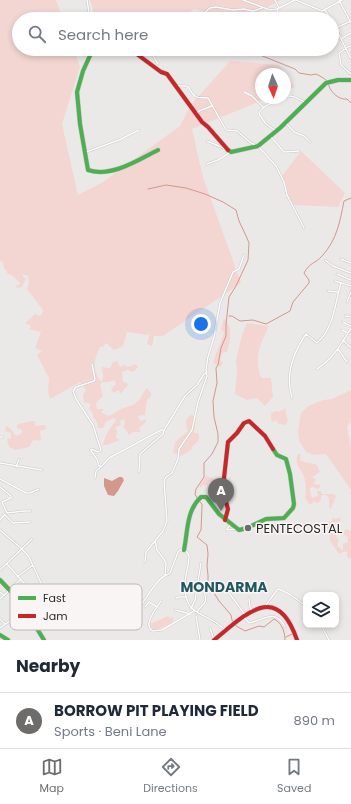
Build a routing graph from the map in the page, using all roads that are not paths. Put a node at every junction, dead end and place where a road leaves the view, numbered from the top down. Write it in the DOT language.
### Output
graph roads {
  1 [pos="87,0"];
  2 [pos="243,0"];
  3 [pos="275,0"];
  4 [pos="295,0"];
  5 [pos="340,0"];
  6 [pos="290,1"];
  7 [pos="262,8"];
  8 [pos="278,9"];
  9 [pos="325,10"];
  10 [pos="89,12"];
  11 [pos="206,12"];
  12 [pos="278,12"];
  13 [pos="351,22"];
  14 [pos="339,27"];
  15 [pos="351,33"];
  16 [pos="339,35"];
  17 [pos="341,39"];
  18 [pos="351,46"];
  19 [pos="346,48"];
  20 [pos="90,56"];
  21 [pos="139,56"];
  22 [pos="154,56"];
  23 [pos="351,59"];
  24 [pos="158,64"];
  25 [pos="351,74"];
  26 [pos="351,80"];
  27 [pos="176,86"];
  28 [pos="244,92"];
  29 [pos="291,96"];
  30 [pos="306,103"];
  31 [pos="270,104"];
  32 [pos="212,106"];
  33 [pos="263,107"];
  34 [pos="196,114"];
  35 [pos="286,123"];
  36 [pos="139,130"];
  37 [pos="277,132"];
  38 [pos="271,137"];
  39 [pos="207,141"];
  40 [pos="310,142"];
  41 [pos="258,146"];
  42 [pos="226,149"];
  43 [pos="158,150"];
  44 [pos="298,151"];
  45 [pos="85,152"];
  46 [pos="231,152"];
  47 [pos="207,164"];
  48 [pos="304,228"];
  49 [pos="244,256"];
  50 [pos="341,258"];
  51 [pos="325,260"];
  52 [pos="351,262"];
  53 [pos="351,273"];
  54 [pos="337,274"];
  55 [pos="351,280"];
  56 [pos="334,281"];
  57 [pos="341,283"];
  58 [pos="351,286"];
  59 [pos="328,291"];
  60 [pos="338,292"];
  61 [pos="351,292"];
  62 [pos="347,302"];
  63 [pos="346,316"];
  64 [pos="351,317"];
  65 [pos="343,322"];
  66 [pos="351,327"];
  67 [pos="342,330"];
  68 [pos="348,333"];
  69 [pos="351,334"];
  70 [pos="343,340"];
  71 [pos="351,348"];
  72 [pos="338,349"];
  73 [pos="347,362"];
  74 [pos="92,364"];
  75 [pos="316,369"];
  76 [pos="206,372"];
  77 [pos="292,398"];
  78 [pos="164,430"];
  79 [pos="19,459"];
  80 [pos="0,463"];
  81 [pos="102,466"];
  82 [pos="16,467"];
  83 [pos="42,470"];
  84 [pos="139,472"];
  85 [pos="0,478"];
  86 [pos="95,478"];
  87 [pos="0,487"];
  88 [pos="39,489"];
  89 [pos="31,512"];
  90 [pos="6,514"];
  91 [pos="0,520"];
  92 [pos="225,520"];
  93 [pos="30,522"];
  94 [pos="232,524"];
  95 [pos="237,529"];
  96 [pos="0,530"];
  97 [pos="32,539"];
  98 [pos="155,541"];
  99 [pos="22,549"];
  100 [pos="184,550"];
  101 [pos="145,562"];
  102 [pos="201,563"];
  103 [pos="7,564"];
  104 [pos="33,565"];
  105 [pos="0,570"];
  106 [pos="165,576"];
  107 [pos="17,577"];
  108 [pos="0,580"];
  109 [pos="20,580"];
  110 [pos="217,582"];
  111 [pos="16,584"];
  112 [pos="24,584"];
  113 [pos="42,584"];
  114 [pos="9,590"];
  115 [pos="0,592"];
  116 [pos="204,593"];
  117 [pos="4,595"];
  118 [pos="186,597"];
  119 [pos="176,598"];
  120 [pos="249,598"];
  121 [pos="0,599"];
  122 [pos="161,601"];
  123 [pos="142,604"];
  124 [pos="303,604"];
  125 [pos="144,606"];
  126 [pos="267,606"];
  127 [pos="157,607"];
  128 [pos="191,609"];
  129 [pos="175,610"];
  130 [pos="194,611"];
  131 [pos="252,611"];
  132 [pos="197,612"];
  133 [pos="191,614"];
  134 [pos="196,616"];
  135 [pos="245,616"];
  136 [pos="0,619"];
  137 [pos="10,621"];
  138 [pos="5,624"];
  139 [pos="286,627"];
  140 [pos="0,628"];
  141 [pos="210,628"];
  142 [pos="323,628"];
  143 [pos="38,630"];
  144 [pos="226,631"];
  145 [pos="0,635"];
  146 [pos="8,640"];
  147 [pos="44,640"];
  148 [pos="200,640"];
  149 [pos="214,640"];
  150 [pos="297,640"];
  151 [pos="329,640"];
  1 -- 10 [label="street"];
  2 -- 7 [label="street"];
  3 -- 8 [label="street"];
  4 -- 6 [label="street"];
  4 -- 9 [label="street"];
  5 -- 9 [label="street"];
  5 -- 13 [label="street"];
  6 -- 8 [label="street"];
  7 -- 8 [label="street"];
  7 -- 11 [label="street"];
  8 -- 12 [label="street"];
  13 -- 14 [label="street"];
  15 -- 17 [label="street"];
  16 -- 17 [label="street"];
  17 -- 19 [label="street"];
  18 -- 19 [label="street"];
  19 -- 23 [label="street"];
  19 -- 25 [label="street"];
  20 -- 45 [label="street"];
  21 -- 27 [label="street"];
  22 -- 24 [label="street"];
  26 -- 30 [label="street"];
  27 -- 32 [label="street"];
  27 -- 34 [label="street"];
  28 -- 33 [label="street"];
  29 -- 30 [label="street"];
  30 -- 35 [label="street"];
  31 -- 33 [label="street"];
  32 -- 34 [label="street"];
  32 -- 41 [label="street"];
  33 -- 37 [label="street"];
  34 -- 42 [label="street"];
  35 -- 37 [label="street"];
  35 -- 40 [label="street"];
  36 -- 45 [label="street"];
  37 -- 38 [label="street"];
  38 -- 41 [label="street"];
  38 -- 44 [label="street"];
  39 -- 42 [label="street"];
  41 -- 46 [label="street"];
  41 -- 48 [label="street"];
  42 -- 46 [label="street"];
  43 -- 45 [label="street"];
  46 -- 47 [label="street"];
  49 -- 76 [label="street"];
  50 -- 52 [label="street"];
  51 -- 53 [label="street"];
  54 -- 55 [label="street"];
  56 -- 57 [label="street"];
  57 -- 58 [label="street"];
  57 -- 60 [label="street"];
  59 -- 60 [label="street"];
  60 -- 77 [label="street"];
  61 -- 62 [label="street"];
  63 -- 64 [label="street"];
  65 -- 66 [label="street"];
  66 -- 68 [label="street"];
  67 -- 68 [label="street"];
  68 -- 69 [label="street"];
  68 -- 70 [label="street"];
  70 -- 71 [label="street"];
  70 -- 72 [label="street"];
  72 -- 73 [label="street"];
  72 -- 75 [label="street"];
  74 -- 81 [label="street"];
  76 -- 78 [label="street"];
  76 -- 98 [label="street"];
  78 -- 81 [label="street"];
  78 -- 84 [label="street"];
  79 -- 82 [label="street"];
  80 -- 82 [label="street"];
  81 -- 86 [label="street"];
  82 -- 83 [label="street"];
  85 -- 88 [label="street"];
  87 -- 90 [label="street"];
  89 -- 90 [label="street"];
  90 -- 91 [label="street"];
  90 -- 93 [label="street"];
  92 -- 94 [label="street"];
  92 -- 95 [label="street"];
  92 -- 100 [label="street"];
  94 -- 95 [label="street"];
  94 -- 95 [label="street"];
  96 -- 99 [label="street"];
  97 -- 99 [label="street"];
  98 -- 101 [label="street"];
  98 -- 106 [label="street"];
  99 -- 103 [label="street"];
  99 -- 104 [label="street"];
  100 -- 106 [label="street"];
  100 -- 118 [label="street"];
  102 -- 128 [label="street"];
  103 -- 105 [label="street"];
  103 -- 107 [label="street"];
  104 -- 107 [label="street"];
  104 -- 113 [label="street"];
  106 -- 123 [label="street"];
  107 -- 109 [label="street"];
  108 -- 114 [label="street"];
  109 -- 111 [label="street"];
  109 -- 112 [label="street"];
  110 -- 135 [label="street"];
  114 -- 117 [label="street"];
  115 -- 117 [label="street"];
  116 -- 132 [label="street"];
  117 -- 121 [label="street"];
  118 -- 119 [label="street"];
  118 -- 128 [label="street"];
  120 -- 131 [label="street"];
  122 -- 127 [label="street"];
  124 -- 126 [label="street"];
  125 -- 127 [label="street"];
  126 -- 131 [label="street"];
  126 -- 150 [label="street"];
  127 -- 133 [label="street"];
  128 -- 130 [label="street"];
  129 -- 133 [label="street"];
  130 -- 132 [label="street"];
  130 -- 133 [label="street"];
  131 -- 135 [label="street"];
  132 -- 144 [label="street"];
  134 -- 148 [label="street"];
  135 -- 139 [label="street"];
  135 -- 144 [label="street"];
  136 -- 138 [label="street"];
  137 -- 138 [label="street"];
  138 -- 140 [label="street"];
  141 -- 149 [label="street"];
  142 -- 151 [label="street"];
  143 -- 147 [label="street"];
  144 -- 149 [label="street"];
  145 -- 146 [label="street"];
}
